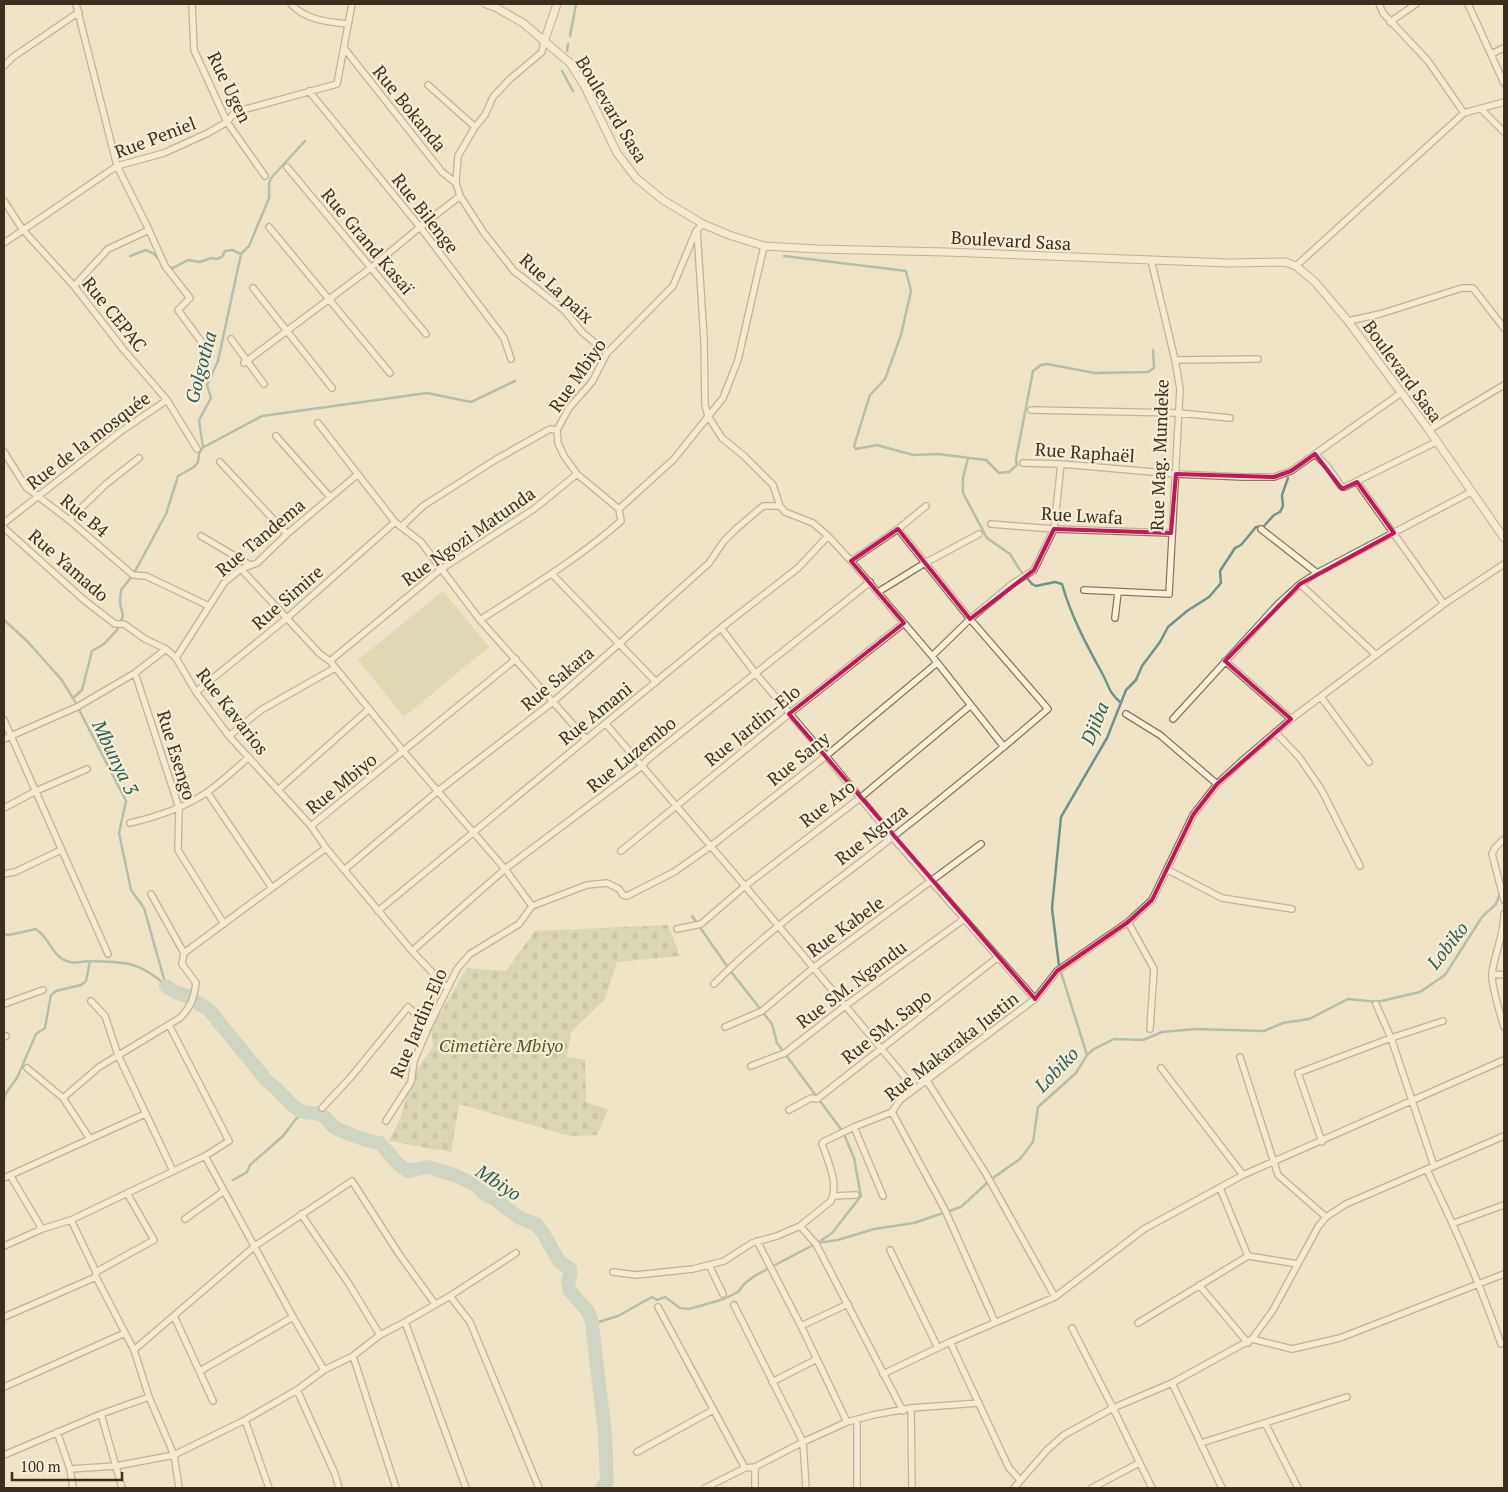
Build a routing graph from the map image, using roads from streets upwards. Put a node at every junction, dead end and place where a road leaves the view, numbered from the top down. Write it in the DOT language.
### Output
graph roads {
  1 [pos="76,4"];
  2 [pos="192,4"];
  3 [pos="291,4"];
  4 [pos="352,4"];
  5 [pos="486,4"];
  6 [pos="557,4"];
  7 [pos="1379,4"];
  8 [pos="1416,4"];
  9 [pos="1468,4"];
  10 [pos="79,12"];
  11 [pos="1390,22"];
  12 [pos="348,24"];
  13 [pos="544,42"];
  14 [pos="344,48"];
  15 [pos="1504,48"];
  16 [pos="1491,54"];
  17 [pos="4,66"];
  18 [pos="1504,83"];
  19 [pos="428,85"];
  20 [pos="309,91"];
  21 [pos="1504,102"];
  22 [pos="1482,109"];
  23 [pos="1464,113"];
  24 [pos="227,122"];
  25 [pos="475,127"];
  26 [pos="1504,132"];
  27 [pos="117,166"];
  28 [pos="287,167"];
  29 [pos="264,176"];
  30 [pos="456,183"];
  31 [pos="460,196"];
  32 [pos="4,201"];
  33 [pos="702,224"];
  34 [pos="269,227"];
  35 [pos="420,227"];
  36 [pos="23,230"];
  37 [pos="149,230"];
  38 [pos="697,230"];
  39 [pos="4,243"];
  40 [pos="764,246"];
  41 [pos="1151,260"];
  42 [pos="1296,266"];
  43 [pos="372,267"];
  44 [pos="74,286"];
  45 [pos="253,288"];
  46 [pos="329,299"];
  47 [pos="1348,321"];
  48 [pos="1504,328"];
  49 [pos="287,331"];
  50 [pos="426,334"];
  51 [pos="231,339"];
  52 [pos="209,352"];
  53 [pos="607,353"];
  54 [pos="510,359"];
  55 [pos="1258,359"];
  56 [pos="1175,360"];
  57 [pos="245,362"];
  58 [pos="390,373"];
  59 [pos="264,384"];
  60 [pos="1504,385"];
  61 [pos="332,388"];
  62 [pos="1401,393"];
  63 [pos="168,400"];
  64 [pos="1031,410"];
  65 [pos="1179,413"];
  66 [pos="708,416"];
  67 [pos="1230,418"];
  68 [pos="318,423"];
  69 [pos="557,430"];
  70 [pos="1429,430"];
  71 [pos="276,436"];
  72 [pos="1436,442"];
  73 [pos="197,449"];
  74 [pos="4,452"];
  75 [pos="1314,454"];
  76 [pos="138,458"];
  77 [pos="220,462"];
  78 [pos="1022,463"];
  79 [pos="1061,464"];
  80 [pos="358,474"];
  81 [pos="577,474"];
  82 [pos="1176,474"];
  83 [pos="1357,482"];
  84 [pos="1471,492"];
  85 [pos="38,496"];
  86 [pos="330,497"];
  87 [pos="780,506"];
  88 [pos="926,506"];
  89 [pos="619,509"];
  90 [pos="69,520"];
  91 [pos="395,522"];
  92 [pos="4,523"];
  93 [pos="991,524"];
  94 [pos="402,527"];
  95 [pos="4,528"];
  96 [pos="898,529"];
  97 [pos="1054,529"];
  98 [pos="1261,529"];
  99 [pos="1171,533"];
  100 [pos="1394,533"];
  101 [pos="287,534"];
  102 [pos="979,534"];
  103 [pos="201,536"];
  104 [pos="828,536"];
  105 [pos="1504,538"];
  106 [pos="851,561"];
  107 [pos="925,563"];
  108 [pos="1504,564"];
  109 [pos="250,565"];
  110 [pos="241,569"];
  111 [pos="440,570"];
  112 [pos="1317,573"];
  113 [pos="552,574"];
  114 [pos="870,582"];
  115 [pos="1300,584"];
  116 [pos="1084,590"];
  117 [pos="878,592"];
  118 [pos="1118,592"];
  119 [pos="1444,604"];
  120 [pos="209,606"];
  121 [pos="287,618"];
  122 [pos="1115,618"];
  123 [pos="970,619"];
  124 [pos="480,620"];
  125 [pos="904,623"];
  126 [pos="124,624"];
  127 [pos="721,628"];
  128 [pos="620,643"];
  129 [pos="166,649"];
  130 [pos="1376,655"];
  131 [pos="932,656"];
  132 [pos="176,658"];
  133 [pos="516,659"];
  134 [pos="330,661"];
  135 [pos="1225,662"];
  136 [pos="937,663"];
  137 [pos="336,668"];
  138 [pos="135,673"];
  139 [pos="756,674"];
  140 [pos="656,682"];
  141 [pos="196,692"];
  142 [pos="1321,697"];
  143 [pos="554,701"];
  144 [pos="971,705"];
  145 [pos="369,709"];
  146 [pos="789,714"];
  147 [pos="1126,714"];
  148 [pos="1173,719"];
  149 [pos="1291,719"];
  150 [pos="4,720"];
  151 [pos="606,724"];
  152 [pos="1276,733"];
  153 [pos="11,735"];
  154 [pos="229,736"];
  155 [pos="4,739"];
  156 [pos="586,739"];
  157 [pos="1004,747"];
  158 [pos="404,752"];
  159 [pos="826,756"];
  160 [pos="249,757"];
  161 [pos="1369,762"];
  162 [pos="642,766"];
  163 [pos="87,769"];
  164 [pos="1217,784"];
  165 [pos="278,790"];
  166 [pos="36,791"];
  167 [pos="438,791"];
  168 [pos="207,792"];
  169 [pos="860,798"];
  170 [pos="677,806"];
  171 [pos="4,808"];
  172 [pos="179,808"];
  173 [pos="130,823"];
  174 [pos="311,826"];
  175 [pos="473,832"];
  176 [pos="892,837"];
  177 [pos="1504,839"];
  178 [pos="981,844"];
  179 [pos="711,846"];
  180 [pos="326,848"];
  181 [pos="61,850"];
  182 [pos="621,851"];
  183 [pos="1360,866"];
  184 [pos="505,869"];
  185 [pos="344,870"];
  186 [pos="1168,870"];
  187 [pos="4,874"];
  188 [pos="930,882"];
  189 [pos="745,886"];
  190 [pos="272,888"];
  191 [pos="151,894"];
  192 [pos="1504,900"];
  193 [pos="532,906"];
  194 [pos="1292,909"];
  195 [pos="378,911"];
  196 [pos="1504,914"];
  197 [pos="964,919"];
  198 [pos="1128,922"];
  199 [pos="224,924"];
  200 [pos="778,926"];
  201 [pos="677,929"];
  202 [pos="412,951"];
  203 [pos="184,953"];
  204 [pos="108,954"];
  205 [pos="997,958"];
  206 [pos="813,968"];
  207 [pos="1492,974"];
  208 [pos="1504,975"];
  209 [pos="714,984"];
  210 [pos="447,988"];
  211 [pos="43,990"];
  212 [pos="1035,999"];
  213 [pos="91,1001"];
  214 [pos="4,1004"];
  215 [pos="1376,1004"];
  216 [pos="845,1006"];
  217 [pos="1443,1021"];
  218 [pos="169,1025"];
  219 [pos="429,1026"];
  220 [pos="725,1027"];
  221 [pos="1504,1027"];
  222 [pos="1150,1029"];
  223 [pos="1391,1038"];
  224 [pos="881,1049"];
  225 [pos="118,1055"];
  226 [pos="1240,1057"];
  227 [pos="1504,1060"];
  228 [pos="751,1066"];
  229 [pos="27,1068"];
  230 [pos="1161,1068"];
  231 [pos="927,1081"];
  232 [pos="915,1089"];
  233 [pos="63,1098"];
  234 [pos="1412,1102"];
  235 [pos="322,1108"];
  236 [pos="789,1110"];
  237 [pos="892,1112"];
  238 [pos="145,1114"];
  239 [pos="386,1121"];
  240 [pos="854,1127"];
  241 [pos="1504,1136"];
  242 [pos="90,1139"];
  243 [pos="1322,1142"];
  244 [pos="205,1156"];
  245 [pos="1274,1163"];
  246 [pos="1434,1166"];
  247 [pos="1427,1170"];
  248 [pos="173,1171"];
  249 [pos="10,1175"];
  250 [pos="1243,1175"];
  251 [pos="4,1178"];
  252 [pos="1220,1188"];
  253 [pos="224,1191"];
  254 [pos="127,1193"];
  255 [pos="856,1195"];
  256 [pos="833,1196"];
  257 [pos="883,1196"];
  258 [pos="1504,1205"];
  259 [pos="302,1214"];
  260 [pos="1326,1217"];
  261 [pos="185,1219"];
  262 [pos="71,1220"];
  263 [pos="1454,1224"];
  264 [pos="800,1226"];
  265 [pos="42,1229"];
  266 [pos="756,1242"];
  267 [pos="4,1246"];
  268 [pos="255,1246"];
  269 [pos="890,1250"];
  270 [pos="516,1253"];
  271 [pos="1248,1256"];
  272 [pos="1298,1264"];
  273 [pos="708,1265"];
  274 [pos="613,1272"];
  275 [pos="96,1274"];
  276 [pos="1504,1274"];
  277 [pos="1480,1284"];
  278 [pos="1199,1285"];
  279 [pos="723,1294"];
  280 [pos="450,1296"];
  281 [pos="1055,1297"];
  282 [pos="435,1304"];
  283 [pos="848,1304"];
  284 [pos="734,1305"];
  285 [pos="658,1307"];
  286 [pos="174,1316"];
  287 [pos="4,1317"];
  288 [pos="293,1317"];
  289 [pos="405,1322"];
  290 [pos="996,1322"];
  291 [pos="1138,1323"];
  292 [pos="801,1326"];
  293 [pos="1072,1328"];
  294 [pos="125,1334"];
  295 [pos="380,1335"];
  296 [pos="1250,1341"];
  297 [pos="950,1342"];
  298 [pos="1504,1343"];
  299 [pos="938,1348"];
  300 [pos="134,1350"];
  301 [pos="353,1356"];
  302 [pos="817,1359"];
  303 [pos="324,1370"];
  304 [pos="200,1371"];
  305 [pos="883,1374"];
  306 [pos="772,1382"];
  307 [pos="1172,1383"];
  308 [pos="4,1387"];
  309 [pos="297,1390"];
  310 [pos="149,1397"];
  311 [pos="1347,1397"];
  312 [pos="213,1401"];
  313 [pos="979,1403"];
  314 [pos="911,1408"];
  315 [pos="1113,1408"];
  316 [pos="713,1410"];
  317 [pos="903,1410"];
  318 [pos="101,1414"];
  319 [pos="244,1420"];
  320 [pos="857,1420"];
  321 [pos="847,1422"];
  322 [pos="1265,1423"];
  323 [pos="57,1432"];
  324 [pos="803,1442"];
  325 [pos="1200,1443"];
  326 [pos="637,1452"];
  327 [pos="4,1455"];
  328 [pos="174,1456"];
  329 [pos="1139,1463"];
  330 [pos="116,1466"];
  331 [pos="755,1467"];
  332 [pos="745,1468"];
  333 [pos="70,1469"];
  334 [pos="1020,1480"];
  335 [pos="73,1488"];
  336 [pos="122,1488"];
  337 [pos="179,1488"];
  338 [pos="269,1488"];
  339 [pos="339,1488"];
  340 [pos="396,1488"];
  341 [pos="466,1488"];
  342 [pos="539,1488"];
  343 [pos="705,1488"];
  344 [pos="755,1488"];
  345 [pos="806,1488"];
  346 [pos="857,1488"];
  347 [pos="912,1488"];
  348 [pos="1014,1488"];
  349 [pos="1092,1488"];
  350 [pos="1152,1488"];
  351 [pos="1222,1488"];
  352 [pos="1298,1488"];
  1 -- 10 [label="street"];
  2 -- 24 [label="street, Rue Ugen"];
  3 -- 12 [label="street"];
  4 -- 12 [label="street, Rue Peniel"];
  5 -- 13 [label="street, Boulevard Sasa"];
  6 -- 13 [label="street"];
  7 -- 11 [label="street"];
  8 -- 11 [label="street"];
  9 -- 16 [label="street"];
  10 -- 17 [label="street"];
  10 -- 27 [label="street"];
  11 -- 23 [label="street"];
  12 -- 14 [label="street, Rue Peniel"];
  13 -- 25 [label="street, Rue La paix"];
  13 -- 33 [label="street, Boulevard Sasa"];
  14 -- 20 [label="street, Rue Peniel"];
  14 -- 30 [label="street, Rue Bokanda"];
  15 -- 16 [label="street"];
  16 -- 18 [label="street"];
  19 -- 25 [label="street"];
  20 -- 24 [label="street, Rue Peniel"];
  20 -- 35 [label="street, Rue Bilenge"];
  21 -- 22 [label="street"];
  22 -- 23 [label="street"];
  22 -- 26 [label="street"];
  23 -- 42 [label="street"];
  24 -- 27 [label="street, Rue Peniel"];
  24 -- 29 [label="street, Rue Ugen"];
  25 -- 30 [label="street, Rue La paix"];
  27 -- 36 [label="street, Rue Peniel"];
  27 -- 37 [label="street"];
  28 -- 43 [label="street, Rue Grand Kasaï"];
  30 -- 31 [label="street, Rue La paix"];
  31 -- 35 [label="street"];
  31 -- 53 [label="street, Rue La paix"];
  32 -- 36 [label="street, Rue CEPAC"];
  33 -- 38 [label="street, Rue Mbiyo"];
  33 -- 40 [label="street, Boulevard Sasa"];
  34 -- 46 [label="street"];
  35 -- 43 [label="street"];
  35 -- 54 [label="street, Rue Bilenge"];
  36 -- 39 [label="street, Rue Peniel"];
  36 -- 44 [label="street, Rue CEPAC"];
  37 -- 44 [label="street"];
  37 -- 52 [label="street"];
  38 -- 53 [label="street, Rue Mbiyo"];
  38 -- 66 [label="street"];
  40 -- 41 [label="street, Boulevard Sasa"];
  40 -- 66 [label="street"];
  41 -- 42 [label="street, Boulevard Sasa"];
  41 -- 56 [label="street, Rue Mag. Mundeke"];
  42 -- 47 [label="street, Boulevard Sasa"];
  43 -- 46 [label="street"];
  43 -- 50 [label="street, Rue Grand Kasaï"];
  44 -- 63 [label="street, Rue CEPAC"];
  45 -- 49 [label="street"];
  46 -- 49 [label="street"];
  46 -- 58 [label="street"];
  47 -- 48 [label="street"];
  47 -- 62 [label="street, Boulevard Sasa"];
  49 -- 57 [label="street"];
  49 -- 61 [label="street"];
  51 -- 57 [label="street"];
  53 -- 69 [label="street, Rue Mbiyo"];
  55 -- 56 [label="street"];
  56 -- 65 [label="street, Rue Mag. Mundeke"];
  57 -- 59 [label="street"];
  60 -- 70 [label="street"];
  62 -- 70 [label="street, Boulevard Sasa"];
  62 -- 75 [label="street, Rue Raphaël"];
  63 -- 73 [label="street, Rue CEPAC"];
  63 -- 85 [label="street, Rue de la mosquée"];
  64 -- 65 [label="street"];
  65 -- 67 [label="street"];
  65 -- 82 [label="street, Rue Mag. Mundeke"];
  66 -- 87 [label="street"];
  66 -- 89 [label="street"];
  68 -- 80 [label="street"];
  69 -- 81 [label="street, Rue Mbiyo"];
  69 -- 94 [label="street"];
  70 -- 72 [label="street, Boulevard Sasa"];
  71 -- 86 [label="street"];
  72 -- 83 [label="street"];
  72 -- 84 [label="street, Boulevard Sasa"];
  74 -- 85 [label="street, Rue B4"];
  75 -- 82 [label="street, Rue Raphaël"];
  75 -- 83 [label="street"];
  76 -- 90 [label="street"];
  77 -- 101 [label="street"];
  78 -- 79 [label="street, Rue Raphaël"];
  79 -- 82 [label="street, Rue Raphaël"];
  79 -- 97 [label="street"];
  80 -- 86 [label="street, Rue Tandema"];
  80 -- 91 [label="street"];
  81 -- 89 [label="street, Rue Mbiyo"];
  81 -- 111 [label="street, Rue Ngozi Matunda"];
  82 -- 99 [label="street, Rue Mag. Mundeke"];
  83 -- 100 [label="street"];
  84 -- 100 [label="street"];
  84 -- 105 [label="street, Boulevard Sasa"];
  85 -- 90 [label="street, Rue B4"];
  85 -- 92 [label="street, Rue de la mosquée"];
  86 -- 101 [label="street, Rue Tandema"];
  87 -- 104 [label="street"];
  87 -- 128 [label="street, Rue Sakara"];
  88 -- 96 [label="street"];
  89 -- 113 [label="street"];
  90 -- 120 [label="street, Rue B4"];
  91 -- 94 [label="street"];
  91 -- 121 [label="street, Rue Simire"];
  93 -- 97 [label="street, Rue Lwafa"];
  94 -- 111 [label="street"];
  95 -- 126 [label="street, Rue Yamado"];
  96 -- 106 [label="street"];
  96 -- 107 [label="street"];
  97 -- 99 [label="street, Rue Lwafa"];
  97 -- 123 [label="street"];
  98 -- 112 [label="street"];
  99 -- 118 [label="street, Rue Mag. Mundeke"];
  100 -- 112 [label="street"];
  100 -- 119 [label="street"];
  101 -- 109 [label="street, Rue Tandema"];
  102 -- 107 [label="street"];
  103 -- 109 [label="street"];
  104 -- 106 [label="street"];
  104 -- 127 [label="street, Rue Amani"];
  106 -- 114 [label="street"];
  107 -- 117 [label="street"];
  107 -- 123 [label="street"];
  108 -- 119 [label="street, Rue Makaraka Justin"];
  109 -- 110 [label="street, Rue Tandema"];
  110 -- 120 [label="street, Rue Tandema"];
  110 -- 121 [label="street"];
  111 -- 124 [label="street"];
  111 -- 134 [label="street, Rue Ngozi Matunda"];
  112 -- 115 [label="street"];
  113 -- 124 [label="street"];
  113 -- 128 [label="street"];
  114 -- 117 [label="street"];
  114 -- 139 [label="street, Rue Luzembo"];
  115 -- 130 [label="street"];
  115 -- 135 [label="street"];
  116 -- 118 [label="street"];
  117 -- 125 [label="street"];
  118 -- 122 [label="street"];
  119 -- 130 [label="street, Rue Makaraka Justin"];
  120 -- 132 [label="street, Rue Tandema"];
  121 -- 134 [label="street"];
  121 -- 141 [label="street, Rue Simire"];
  123 -- 131 [label="street"];
  123 -- 157 [label="street, Rue Nguza"];
  124 -- 133 [label="street"];
  125 -- 131 [label="street"];
  125 -- 146 [label="street, Rue Jardin-Elo"];
  126 -- 129 [label="street, Rue Kavarios"];
  127 -- 139 [label="street"];
  127 -- 140 [label="street, Rue Amani"];
  128 -- 140 [label="street"];
  128 -- 143 [label="street, Rue Sakara"];
  129 -- 132 [label="street, Rue Kavarios"];
  129 -- 138 [label="street"];
  130 -- 142 [label="street, Rue Makaraka Justin"];
  131 -- 136 [label="street"];
  132 -- 141 [label="street, Rue Kavarios"];
  133 -- 143 [label="street"];
  133 -- 158 [label="street, Rue Mbiyo"];
  134 -- 137 [label="street"];
  135 -- 148 [label="street"];
  135 -- 149 [label="street"];
  136 -- 144 [label="street"];
  136 -- 159 [label="street, Rue Sany"];
  137 -- 145 [label="street"];
  137 -- 154 [label="street"];
  138 -- 153 [label="street"];
  138 -- 172 [label="street, Rue Esengo"];
  139 -- 146 [label="street"];
  139 -- 162 [label="street, Rue Luzembo"];
  140 -- 151 [label="street, Rue Amani"];
  141 -- 154 [label="street, Rue Kavarios"];
  142 -- 149 [label="street, Rue Makaraka Justin"];
  142 -- 161 [label="street"];
  143 -- 156 [label="street"];
  143 -- 167 [label="street, Rue Sakara"];
  144 -- 157 [label="street"];
  144 -- 169 [label="street, Rue Aro"];
  145 -- 158 [label="street"];
  145 -- 165 [label="street"];
  146 -- 159 [label="street"];
  146 -- 170 [label="street, Rue Jardin-Elo"];
  147 -- 164 [label="street"];
  149 -- 152 [label="street, Rue Makaraka Justin"];
  150 -- 153 [label="street"];
  151 -- 156 [label="street, Rue Amani"];
  151 -- 162 [label="street"];
  152 -- 164 [label="street, Rue Makaraka Justin"];
  152 -- 183 [label="street"];
  153 -- 155 [label="street"];
  153 -- 166 [label="street"];
  154 -- 160 [label="street, Rue Kavarios"];
  156 -- 175 [label="street, Rue Amani"];
  157 -- 176 [label="street, Rue Nguza"];
  158 -- 167 [label="street"];
  158 -- 174 [label="street, Rue Mbiyo"];
  159 -- 169 [label="street"];
  159 -- 179 [label="street, Rue Sany"];
  160 -- 165 [label="street, Rue Kavarios"];
  160 -- 168 [label="street"];
  162 -- 170 [label="street"];
  162 -- 184 [label="street, Rue Luzembo"];
  163 -- 166 [label="street"];
  164 -- 186 [label="street, Rue Makaraka Justin"];
  165 -- 174 [label="street, Rue Kavarios"];
  166 -- 171 [label="street"];
  166 -- 181 [label="street"];
  167 -- 175 [label="street"];
  167 -- 185 [label="street, Rue Sakara"];
  168 -- 172 [label="street"];
  168 -- 190 [label="street"];
  169 -- 176 [label="street"];
  169 -- 189 [label="street, Rue Aro"];
  170 -- 179 [label="street"];
  170 -- 182 [label="street, Rue Jardin-Elo"];
  172 -- 173 [label="street"];
  172 -- 199 [label="street, Rue Esengo"];
  174 -- 180 [label="street, Rue Mbiyo"];
  175 -- 184 [label="street"];
  175 -- 195 [label="street, Rue Amani"];
  176 -- 188 [label="street"];
  176 -- 200 [label="street, Rue Nguza"];
  177 -- 192 [label="street"];
  178 -- 188 [label="street, Rue Kabele"];
  179 -- 189 [label="street"];
  179 -- 193 [label="street, Rue Sany"];
  180 -- 185 [label="street, Rue Mbiyo"];
  180 -- 190 [label="street"];
  181 -- 187 [label="street"];
  181 -- 204 [label="street"];
  184 -- 193 [label="street"];
  184 -- 202 [label="street, Rue Luzembo"];
  185 -- 195 [label="street, Rue Mbiyo"];
  186 -- 194 [label="street"];
  186 -- 198 [label="street, Rue Makaraka Justin"];
  188 -- 197 [label="street"];
  188 -- 206 [label="street, Rue Kabele"];
  189 -- 200 [label="street"];
  189 -- 201 [label="street, Rue Aro"];
  190 -- 199 [label="street"];
  191 -- 203 [label="street"];
  193 -- 210 [label="street, Rue Jardin-Elo"];
  195 -- 202 [label="street, Rue Mbiyo"];
  196 -- 207 [label="street"];
  197 -- 205 [label="street"];
  197 -- 216 [label="street, Rue SM. Ngandu"];
  198 -- 212 [label="street, Rue Makaraka Justin"];
  198 -- 222 [label="street"];
  199 -- 203 [label="street"];
  200 -- 206 [label="street"];
  200 -- 209 [label="street, Rue Nguza"];
  202 -- 210 [label="street, Rue Mbiyo"];
  203 -- 218 [label="street"];
  205 -- 212 [label="street"];
  205 -- 224 [label="street, Rue SM. Sapo"];
  206 -- 216 [label="street"];
  206 -- 220 [label="street, Rue Kabele"];
  207 -- 208 [label="street"];
  207 -- 221 [label="street"];
  210 -- 219 [label="street, Rue Jardin-Elo"];
  211 -- 214 [label="street"];
  212 -- 231 [label="street, Rue Makaraka Justin"];
  213 -- 225 [label="street"];
  215 -- 223 [label="street"];
  216 -- 224 [label="street"];
  216 -- 228 [label="street, Rue SM. Ngandu"];
  217 -- 223 [label="street"];
  218 -- 225 [label="street"];
  218 -- 244 [label="street"];
  219 -- 235 [label="street"];
  219 -- 239 [label="street, Rue Jardin-Elo"];
  223 -- 234 [label="street"];
  223 -- 243 [label="street"];
  224 -- 232 [label="street"];
  224 -- 236 [label="street, Rue SM. Sapo"];
  225 -- 233 [label="street"];
  225 -- 238 [label="street"];
  226 -- 245 [label="street"];
  227 -- 234 [label="street"];
  229 -- 233 [label="street"];
  230 -- 250 [label="street"];
  231 -- 232 [label="street, Rue Makaraka Justin"];
  231 -- 281 [label="street"];
  232 -- 237 [label="street, Rue Makaraka Justin"];
  233 -- 242 [label="street"];
  234 -- 243 [label="street"];
  234 -- 246 [label="street"];
  237 -- 240 [label="street, Rue Makaraka Justin"];
  237 -- 290 [label="street"];
  238 -- 242 [label="street"];
  238 -- 248 [label="street"];
  240 -- 256 [label="street, Rue Makaraka Justin"];
  240 -- 257 [label="street"];
  241 -- 246 [label="street"];
  242 -- 249 [label="street"];
  243 -- 245 [label="street"];
  244 -- 248 [label="street"];
  244 -- 253 [label="street"];
  245 -- 250 [label="street"];
  245 -- 260 [label="street"];
  246 -- 247 [label="street"];
  247 -- 260 [label="street"];
  247 -- 263 [label="street"];
  248 -- 254 [label="street"];
  249 -- 251 [label="street"];
  249 -- 265 [label="street"];
  250 -- 252 [label="street"];
  252 -- 271 [label="street"];
  252 -- 281 [label="street"];
  253 -- 261 [label="street"];
  253 -- 268 [label="street"];
  254 -- 262 [label="street"];
  254 -- 275 [label="street"];
  255 -- 256 [label="street"];
  256 -- 264 [label="street"];
  258 -- 263 [label="street"];
  259 -- 268 [label="street"];
  259 -- 282 [label="street"];
  259 -- 295 [label="street"];
  260 -- 272 [label="street"];
  262 -- 265 [label="street"];
  262 -- 275 [label="street"];
  263 -- 277 [label="street"];
  264 -- 266 [label="street"];
  264 -- 283 [label="street"];
  265 -- 267 [label="street"];
  266 -- 273 [label="street"];
  266 -- 292 [label="street"];
  268 -- 286 [label="street"];
  268 -- 288 [label="street"];
  269 -- 299 [label="street"];
  270 -- 280 [label="street"];
  271 -- 272 [label="street"];
  271 -- 278 [label="street"];
  272 -- 296 [label="street"];
  273 -- 274 [label="street"];
  273 -- 279 [label="street"];
  275 -- 287 [label="street"];
  275 -- 294 [label="street"];
  276 -- 277 [label="street"];
  277 -- 296 [label="street"];
  277 -- 298 [label="street"];
  278 -- 291 [label="street"];
  278 -- 296 [label="street"];
  280 -- 282 [label="street"];
  280 -- 342 [label="street"];
  281 -- 290 [label="street"];
  282 -- 289 [label="street"];
  283 -- 292 [label="street"];
  283 -- 305 [label="street"];
  284 -- 306 [label="street"];
  285 -- 316 [label="street"];
  286 -- 300 [label="street"];
  286 -- 304 [label="street"];
  288 -- 303 [label="street"];
  288 -- 304 [label="street"];
  289 -- 295 [label="street"];
  289 -- 341 [label="street"];
  290 -- 297 [label="street"];
  292 -- 302 [label="street"];
  293 -- 315 [label="street"];
  294 -- 300 [label="street"];
  294 -- 308 [label="street"];
  295 -- 301 [label="street"];
  296 -- 307 [label="street"];
  297 -- 299 [label="street"];
  297 -- 313 [label="street"];
  299 -- 305 [label="street"];
  300 -- 310 [label="street"];
  301 -- 303 [label="street"];
  301 -- 340 [label="street"];
  302 -- 306 [label="street"];
  302 -- 321 [label="street"];
  303 -- 309 [label="street"];
  304 -- 312 [label="street"];
  305 -- 317 [label="street"];
  306 -- 324 [label="street"];
  307 -- 315 [label="street"];
  307 -- 325 [label="street"];
  309 -- 319 [label="street"];
  309 -- 339 [label="street"];
  310 -- 318 [label="street"];
  310 -- 328 [label="street"];
  311 -- 322 [label="street"];
  313 -- 314 [label="street"];
  313 -- 334 [label="street"];
  314 -- 317 [label="street"];
  314 -- 347 [label="street"];
  315 -- 329 [label="street"];
  315 -- 334 [label="street"];
  316 -- 326 [label="street"];
  316 -- 332 [label="street"];
  317 -- 320 [label="street"];
  318 -- 323 [label="street"];
  318 -- 330 [label="street"];
  319 -- 328 [label="street"];
  319 -- 338 [label="street"];
  320 -- 321 [label="street"];
  320 -- 346 [label="street"];
  321 -- 324 [label="street"];
  322 -- 325 [label="street"];
  322 -- 352 [label="street"];
  323 -- 327 [label="street"];
  323 -- 333 [label="street"];
  324 -- 331 [label="street"];
  324 -- 345 [label="street"];
  325 -- 351 [label="street"];
  328 -- 330 [label="street"];
  328 -- 337 [label="street"];
  329 -- 349 [label="street"];
  329 -- 350 [label="street"];
  330 -- 333 [label="street"];
  330 -- 336 [label="street"];
  331 -- 332 [label="street"];
  331 -- 344 [label="street"];
  332 -- 343 [label="street"];
  333 -- 335 [label="street"];
  334 -- 348 [label="street"];
}
